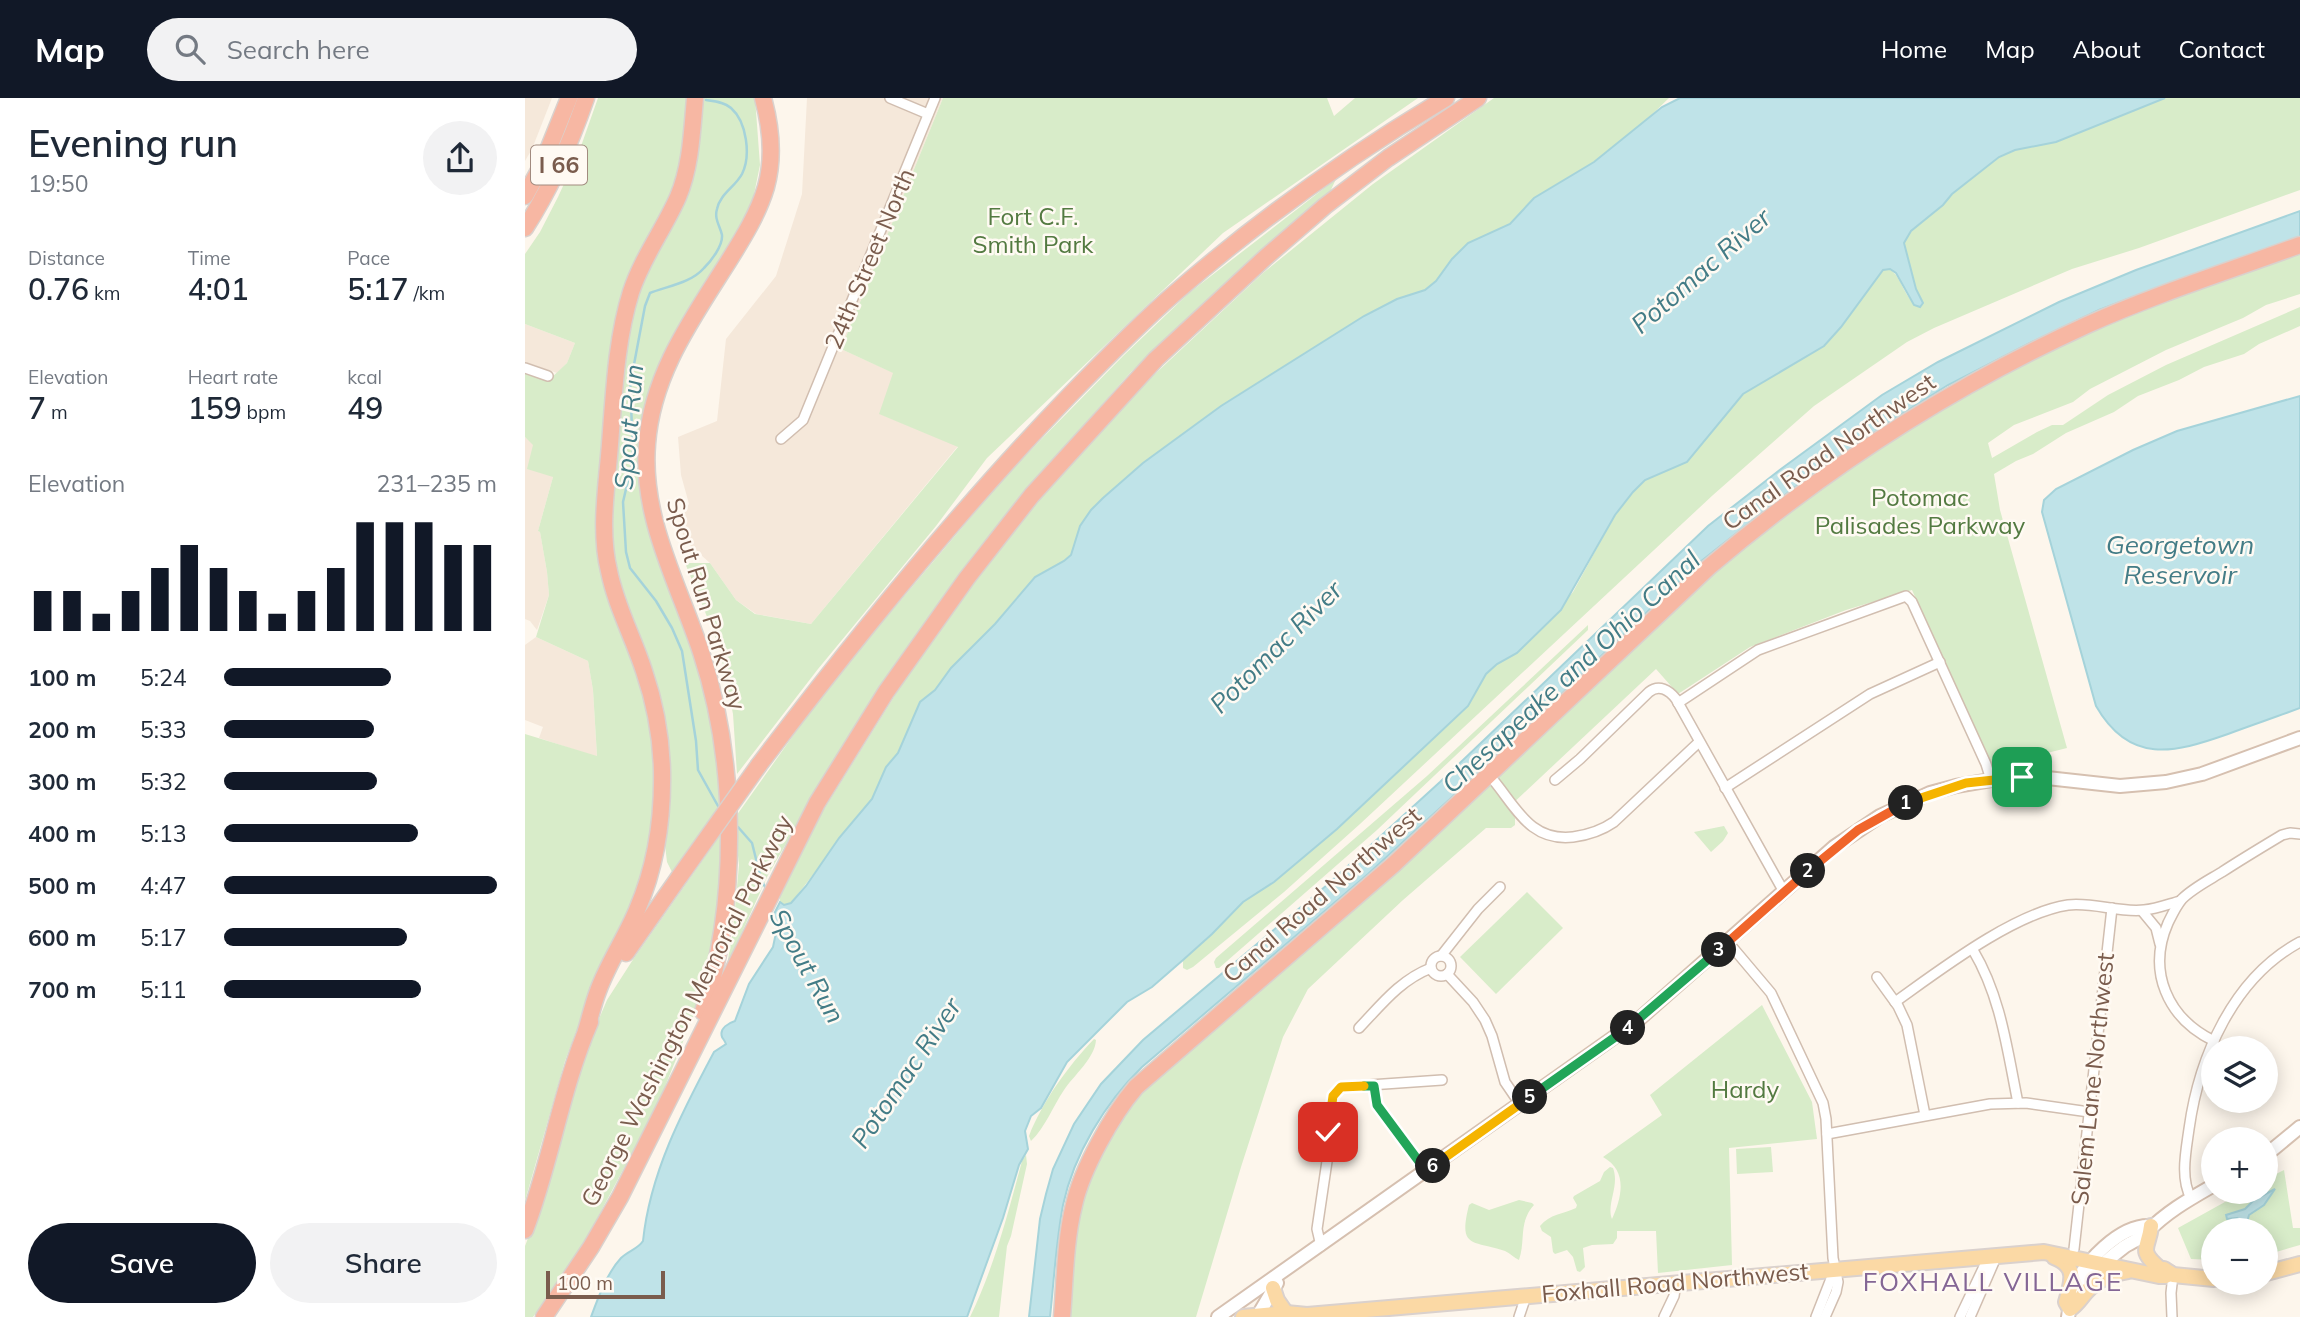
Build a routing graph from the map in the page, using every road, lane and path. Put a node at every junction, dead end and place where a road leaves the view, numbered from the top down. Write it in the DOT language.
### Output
graph roads {
  1 [pos="569,98"];
  2 [pos="586,98"];
  3 [pos="695,98"];
  4 [pos="763,98"];
  5 [pos="890,98"];
  6 [pos="935,98"];
  7 [pos="1445,98"];
  8 [pos="1478,98"];
  9 [pos="929,114"];
  10 [pos="525,196"];
  11 [pos="525,228"];
  12 [pos="2300,245"];
  13 [pos="525,368"];
  14 [pos="548,376"];
  15 [pos="781,439"];
  16 [pos="1940,662"];
  17 [pos="1678,703"];
  18 [pos="2300,738"];
  19 [pos="1699,742"];
  20 [pos="1489,775"];
  21 [pos="1555,780"];
  22 [pos="1991,780"];
  23 [pos="1725,788"];
  24 [pos="2300,834"];
  25 [pos="1500,887"];
  26 [pos="1784,892"];
  27 [pos="2180,901"];
  28 [pos="2112,908"];
  29 [pos="2142,911"];
  30 [pos="1728,942"];
  31 [pos="2300,942"];
  32 [pos="2160,944"];
  33 [pos="1973,950"];
  34 [pos="1441,956"];
  35 [pos="1431,968"];
  36 [pos="1447,974"];
  37 [pos="1877,977"];
  38 [pos="1895,1002"];
  39 [pos="1359,1028"];
  40 [pos="586,1031"];
  41 [pos="2206,1036"];
  42 [pos="2217,1036"];
  43 [pos="685,1063"];
  44 [pos="2201,1072"];
  45 [pos="1442,1080"];
  46 [pos="1374,1086"];
  47 [pos="2018,1103"];
  48 [pos="1520,1104"];
  49 [pos="2089,1112"];
  50 [pos="1924,1115"];
  51 [pos="2300,1127"];
  52 [pos="1827,1134"];
  53 [pos="2278,1145"];
  54 [pos="1426,1171"];
  55 [pos="2201,1192"];
  56 [pos="2191,1198"];
  57 [pos="2151,1226"];
  58 [pos="525,1230"];
  59 [pos="1321,1246"];
  60 [pos="2074,1249"];
  61 [pos="2044,1252"];
  62 [pos="1993,1256"];
  63 [pos="2100,1259"];
  64 [pos="2300,1264"];
  65 [pos="1288,1268"];
  66 [pos="1835,1270"];
  67 [pos="2134,1270"];
  68 [pos="2278,1270"];
  69 [pos="2167,1272"];
  70 [pos="2201,1277"];
  71 [pos="1676,1283"];
  72 [pos="1273,1288"];
  73 [pos="1526,1296"];
  74 [pos="1286,1313"];
  75 [pos="2069,1313"];
  76 [pos="1305,1316"];
  77 [pos="544,1317"];
  78 [pos="1062,1317"];
  79 [pos="1218,1317"];
  80 [pos="1252,1317"];
  81 [pos="1519,1317"];
  82 [pos="1664,1317"];
  83 [pos="1816,1317"];
  84 [pos="1825,1317"];
  85 [pos="1960,1317"];
  86 [pos="1970,1317"];
  87 [pos="2172,1317"];
  1 -- 10 [label="highway, I 66"];
  2 -- 11 [label="highway, I 66"];
  3 -- 40 [label="highway"];
  4 -- 43 [label="highway, Spout Run Parkway"];
  5 -- 9 [label="street"];
  6 -- 9 [label="street, 24th Street North"];
  7 -- 40 [label="highway, bridge"];
  8 -- 43 [label="highway, George Washington Memorial Parkway"];
  9 -- 15 [label="street, 24th Street North"];
  12 -- 20 [label="highway, Canal Road Northwest"];
  13 -- 14 [label="street"];
  16 -- 17 [label="street"];
  16 -- 22 [label="street"];
  16 -- 23 [label="street"];
  17 -- 19 [label="street"];
  17 -- 21 [label="street"];
  18 -- 22 [label="main road"];
  19 -- 20 [label="street"];
  19 -- 23 [label="street"];
  20 -- 78 [label="highway, Canal Road Northwest"];
  22 -- 26 [label="main road"];
  23 -- 26 [label="street"];
  24 -- 27 [label="street"];
  25 -- 34 [label="street"];
  26 -- 30 [label="main road"];
  27 -- 29 [label="street"];
  27 -- 32 [label="street"];
  28 -- 29 [label="street"];
  28 -- 33 [label="street"];
  28 -- 49 [label="street, Salem Lane Northwest"];
  29 -- 32 [label="street"];
  30 -- 48 [label="main road"];
  30 -- 52 [label="street"];
  31 -- 42 [label="street"];
  32 -- 41 [label="street"];
  33 -- 38 [label="street"];
  33 -- 47 [label="street"];
  34 -- 35 [label="street"];
  34 -- 36 [label="street"];
  35 -- 36 [label="street"];
  35 -- 39 [label="street"];
  36 -- 48 [label="street"];
  37 -- 38 [label="street"];
  38 -- 50 [label="street"];
  40 -- 58 [label="highway"];
  43 -- 77 [label="highway, George Washington Memorial Parkway"];
  44 -- 56 [label="street"];
  45 -- 46 [label="street"];
  46 -- 54 [label="street"];
  46 -- 59 [label="street"];
  47 -- 49 [label="street"];
  47 -- 50 [label="street"];
  48 -- 54 [label="main road"];
  49 -- 60 [label="street, Salem Lane Northwest"];
  50 -- 52 [label="street"];
  51 -- 53 [label="main road"];
  52 -- 66 [label="street"];
  54 -- 59 [label="main road"];
  55 -- 56 [label="main road"];
  56 -- 57 [label="main road"];
  57 -- 63 [label="main road"];
  57 -- 69 [label="main road"];
  59 -- 65 [label="main road"];
  60 -- 61 [label="main road, Foxhall Road Northwest"];
  60 -- 63 [label="main road, Foxhall Road Northwest"];
  61 -- 62 [label="main road, Foxhall Road Northwest"];
  61 -- 63 [label="main road, Foxhall Road Northwest"];
  61 -- 75 [label="main road"];
  62 -- 66 [label="main road, Foxhall Road Northwest"];
  62 -- 85 [label="street"];
  62 -- 86 [label="street"];
  63 -- 67 [label="main road, Foxhall Road Northwest"];
  63 -- 69 [label="main road, Foxhall Road Northwest"];
  63 -- 75 [label="main road"];
  64 -- 68 [label="main road"];
  65 -- 72 [label="main road"];
  65 -- 79 [label="main road"];
  66 -- 71 [label="main road, Foxhall Road Northwest"];
  66 -- 83 [label="street"];
  66 -- 84 [label="street"];
  67 -- 69 [label="main road, Foxhall Road Northwest"];
  67 -- 75 [label="main road"];
  69 -- 70 [label="main road, Foxhall Road Northwest"];
  69 -- 87 [label="street"];
  71 -- 73 [label="main road, Foxhall Road Northwest"];
  71 -- 82 [label="street"];
  72 -- 74 [label="main road"];
  72 -- 80 [label="main road"];
  73 -- 76 [label="main road, Foxhall Road Northwest"];
  73 -- 81 [label="street"];
  74 -- 76 [label="main road, Foxhall Road Northwest"];
  74 -- 80 [label="main road, Foxhall Road Northwest"];
}
